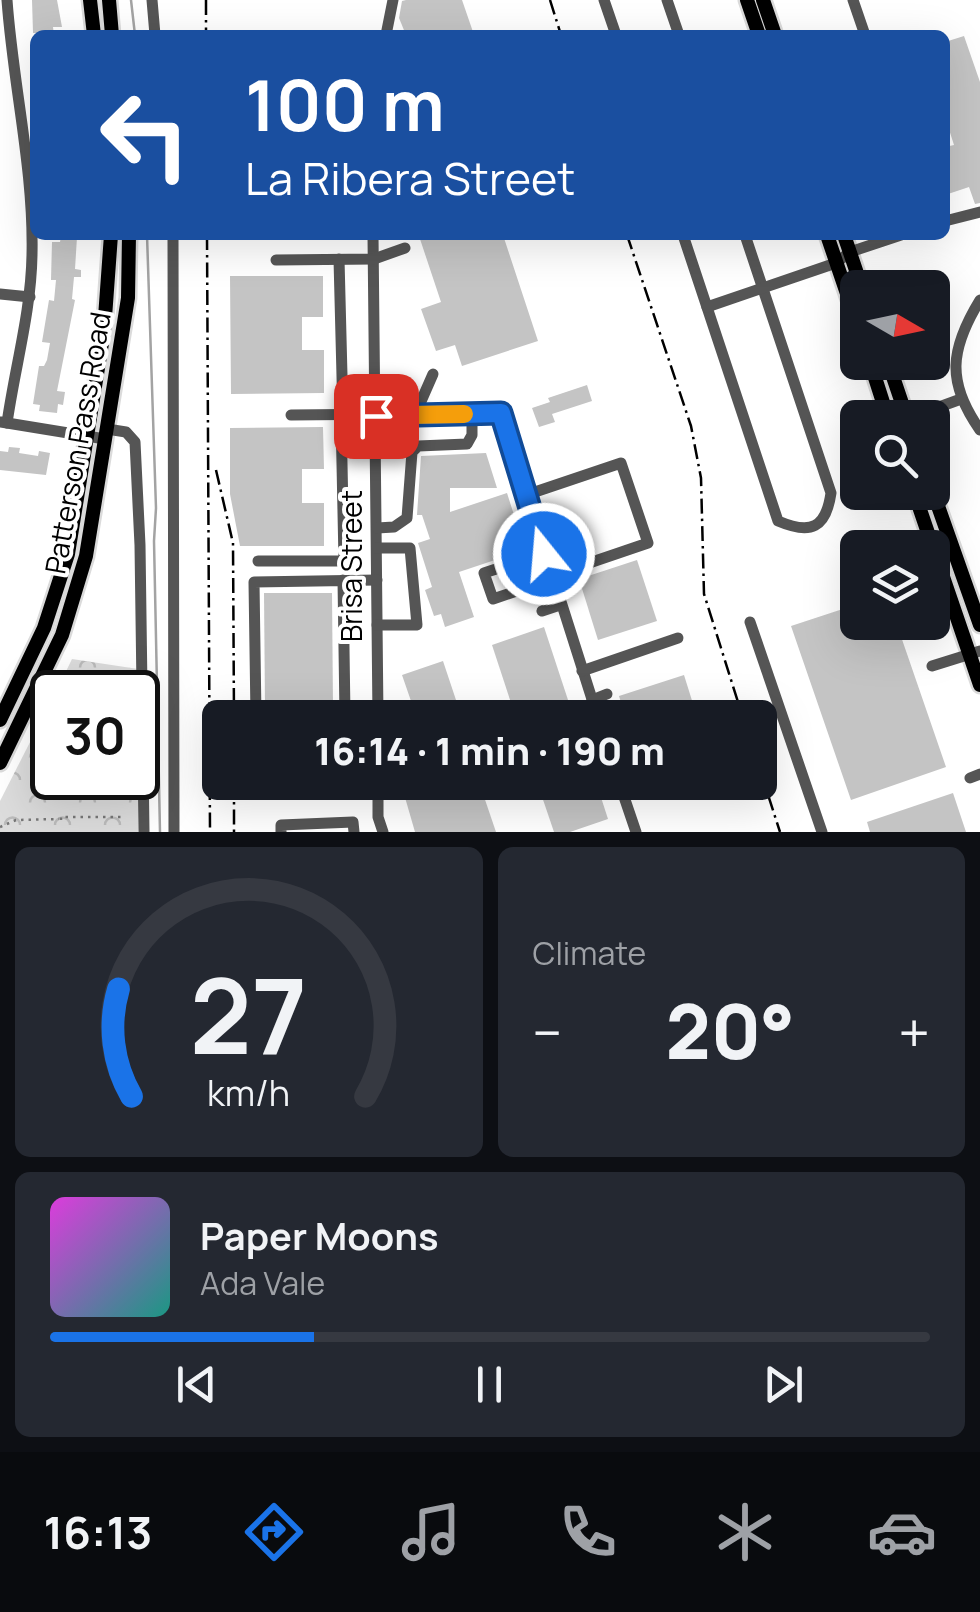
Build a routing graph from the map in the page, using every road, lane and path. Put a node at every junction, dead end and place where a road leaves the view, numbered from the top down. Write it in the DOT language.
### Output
graph roads {
  1 [pos="7,0"];
  2 [pos="90,0"];
  3 [pos="109,0"];
  4 [pos="152,0"];
  5 [pos="383,0"];
  6 [pos="392,0"];
  7 [pos="604,0"];
  8 [pos="667,0"];
  9 [pos="747,0"];
  10 [pos="763,0"];
  11 [pos="853,0"];
  12 [pos="93,30"];
  13 [pos="112,30"];
  14 [pos="155,30"];
  15 [pos="387,30"];
  16 [pos="387,30"];
  17 [pos="614,30"];
  18 [pos="677,30"];
  19 [pos="757,30"];
  20 [pos="773,30"];
  21 [pos="863,30"];
  22 [pos="5,42"];
  23 [pos="30,203"];
  24 [pos="980,212"];
  25 [pos="950,220"];
  26 [pos="31,240"];
  27 [pos="110,240"];
  28 [pos="130,240"];
  29 [pos="173,240"];
  30 [pos="373,240"];
  31 [pos="685,240"];
  32 [pos="747,240"];
  33 [pos="829,240"];
  34 [pos="846,240"];
  35 [pos="886,240"];
  36 [pos="405,248"];
  37 [pos="850,252"];
  38 [pos="374,258"];
  39 [pos="340,259"];
  40 [pos="276,260"];
  41 [pos="836,263"];
  42 [pos="856,270"];
  43 [pos="840,274"];
  44 [pos="762,288"];
  45 [pos="0,294"];
  46 [pos="30,297"];
  47 [pos="980,300"];
  48 [pos="707,307"];
  49 [pos="432,374"];
  50 [pos="961,399"];
  51 [pos="950,403"];
  52 [pos="472,414"];
  53 [pos="291,415"];
  54 [pos="342,415"];
  55 [pos="415,415"];
  56 [pos="376,416"];
  57 [pos="4,423"];
  58 [pos="980,430"];
  59 [pos="106,434"];
  60 [pos="88,436"];
  61 [pos="528,444"];
  62 [pos="513,450"];
  63 [pos="526,495"];
  64 [pos="939,510"];
  65 [pos="377,528"];
  66 [pos="377,548"];
  67 [pos="544,554"];
  68 [pos="258,562"];
  69 [pos="552,578"];
  70 [pos="343,580"];
  71 [pos="377,580"];
  72 [pos="950,596"];
  73 [pos="560,605"];
  74 [pos="542,611"];
  75 [pos="750,622"];
  76 [pos="980,625"];
  77 [pos="378,626"];
  78 [pos="678,638"];
  79 [pos="975,653"];
  80 [pos="932,666"];
  81 [pos="582,671"];
  82 [pos="980,685"];
  83 [pos="607,694"];
  84 [pos="379,700"];
  85 [pos="592,700"];
  86 [pos="0,720"];
  87 [pos="0,762"];
  88 [pos="378,800"];
  89 [pos="625,800"];
  90 [pos="123,817"];
  91 [pos="0,827"];
  92 [pos="144,832"];
  93 [pos="174,832"];
  94 [pos="281,832"];
  95 [pos="354,832"];
  96 [pos="384,832"];
  97 [pos="634,832"];
  98 [pos="822,832"];
  1 -- 22 [label="street"];
  2 -- 12 [label="main road"];
  3 -- 13 [label="main road"];
  4 -- 14 [label="street"];
  5 -- 15 [label="street"];
  6 -- 16 [label="street"];
  7 -- 17 [label="street"];
  8 -- 18 [label="street"];
  9 -- 19 [label="main road"];
  10 -- 20 [label="main road"];
  11 -- 21 [label="street"];
  22 -- 23 [label="street"];
  24 -- 25 [label="street"];
  26 -- 46 [label="street"];
  27 -- 60 [label="main road, Patterson Pass Road"];
  28 -- 59 [label="main road, Patterson Pass Road"];
  29 -- 93 [label="street"];
  30 -- 38 [label="street, Brisa Street"];
  31 -- 48 [label="street"];
  32 -- 44 [label="street"];
  33 -- 41 [label="main road"];
  34 -- 37 [label="main road"];
  35 -- 37 [label="street"];
  36 -- 38 [label="street"];
  37 -- 41 [label="street"];
  37 -- 42 [label="main road"];
  38 -- 39 [label="street"];
  38 -- 56 [label="street, Brisa Street"];
  39 -- 40 [label="street"];
  39 -- 54 [label="street"];
  41 -- 43 [label="main road"];
  41 -- 44 [label="street"];
  44 -- 48 [label="street"];
  44 -- 48 [label="street"];
  45 -- 46 [label="street"];
  46 -- 57 [label="street"];
  47 -- 50 [label="street"];
  49 -- 55 [label="street"];
  50 -- 51 [label="street"];
  50 -- 58 [label="street"];
  52 -- 55 [label="street"];
  52 -- 62 [label="street"];
  52 -- 65 [label="street"];
  53 -- 54 [label="street"];
  54 -- 56 [label="street"];
  54 -- 68 [label="street"];
  55 -- 56 [label="street"];
  56 -- 65 [label="street, Brisa Street"];
  57 -- 60 [label="street"];
  59 -- 60 [label="street"];
  59 -- 87 [label="main road, Patterson Pass Road"];
  59 -- 92 [label="street"];
  60 -- 86 [label="main road, Patterson Pass Road"];
  61 -- 62 [label="street"];
  62 -- 63 [label="street"];
  63 -- 67 [label="street"];
  63 -- 69 [label="street"];
  64 -- 76 [label="main road"];
  65 -- 66 [label="street, Brisa Street"];
  66 -- 71 [label="street, Brisa Street"];
  66 -- 77 [label="street"];
  67 -- 69 [label="street"];
  67 -- 69 [label="street"];
  69 -- 73 [label="street"];
  70 -- 70 [label="street"];
  70 -- 71 [label="street"];
  71 -- 77 [label="street, Brisa Street"];
  72 -- 79 [label="main road"];
  73 -- 74 [label="street"];
  73 -- 81 [label="street"];
  75 -- 98 [label="street"];
  77 -- 84 [label="street, Brisa Street"];
  78 -- 81 [label="street"];
  79 -- 80 [label="street"];
  79 -- 82 [label="main road"];
  81 -- 85 [label="street"];
  83 -- 85 [label="street"];
  88 -- 96 [label="street"];
  89 -- 97 [label="street"];
  90 -- 91 [label="path"];
  94 -- 95 [label="street"];
}
